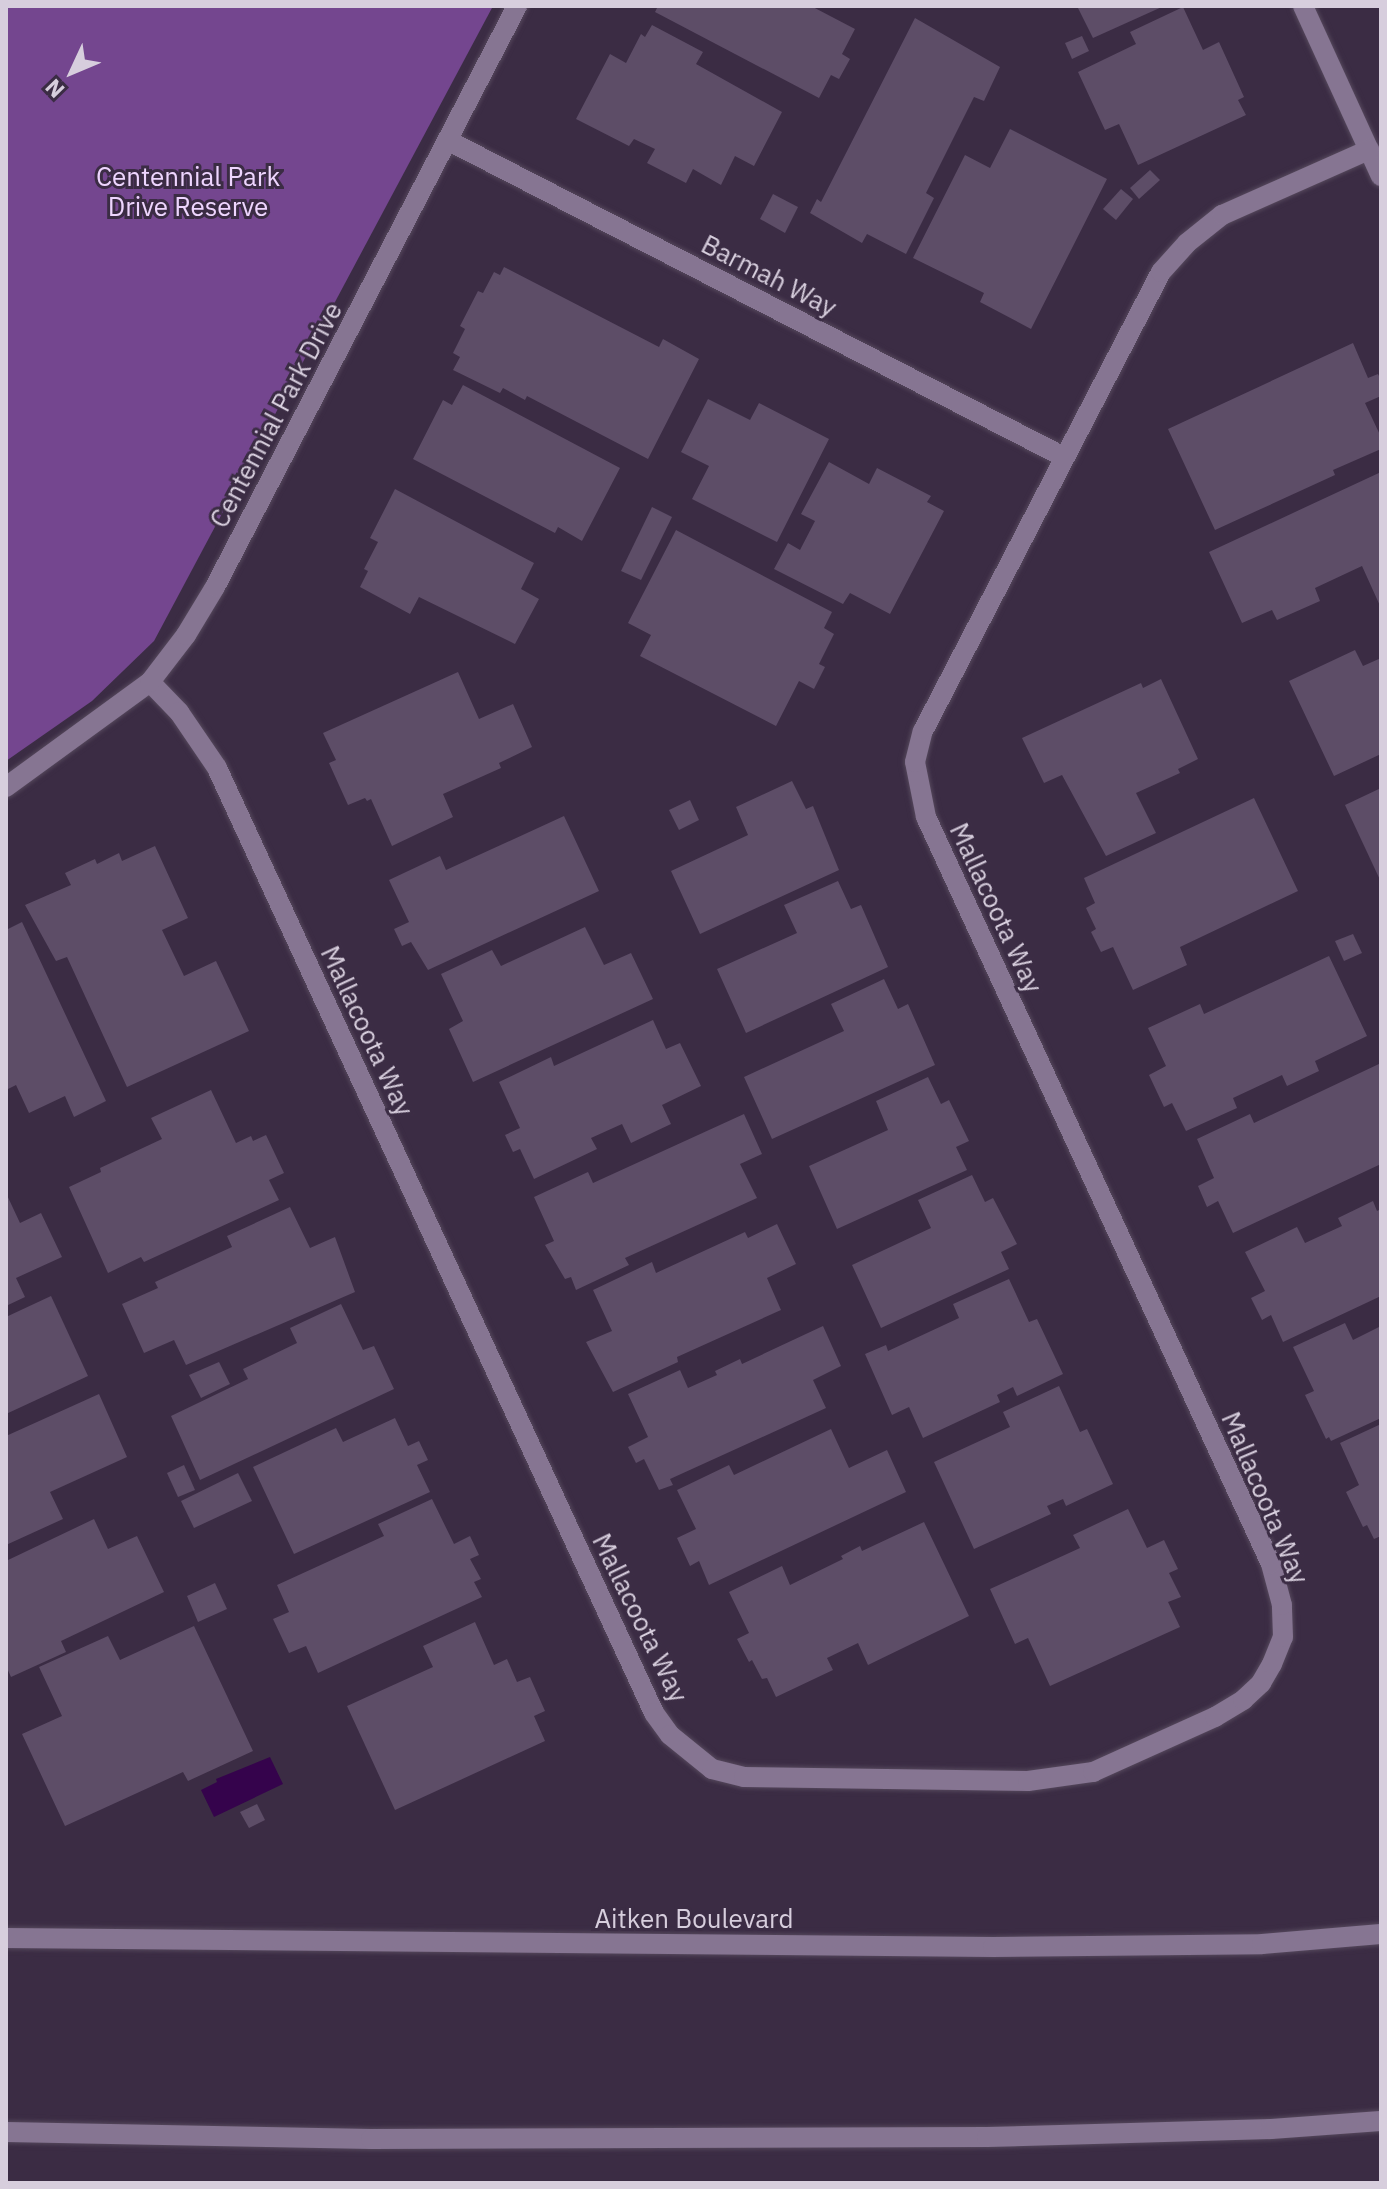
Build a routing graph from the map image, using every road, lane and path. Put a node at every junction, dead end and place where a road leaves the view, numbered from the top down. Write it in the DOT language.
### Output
graph roads {
  1 [pos="517,6"];
  2 [pos="1303,6"];
  3 [pos="449,141"];
  4 [pos="1369,150"];
  5 [pos="1381,176"];
  6 [pos="1064,457"];
  7 [pos="150,682"];
  8 [pos="6,787"];
  9 [pos="1381,1934"];
  10 [pos="6,1938"];
  11 [pos="1381,2121"];
  12 [pos="6,2132"];
  1 -- 3 [label="street, Centennial Park Drive"];
  2 -- 4 [label="street"];
  3 -- 6 [label="street, Barmah Way"];
  3 -- 7 [label="street, Centennial Park Drive"];
  4 -- 5 [label="street"];
  4 -- 6 [label="street, Mallacoota Way"];
  6 -- 7 [label="street, Mallacoota Way"];
  7 -- 8 [label="street, Centennial Park Drive"];
  9 -- 10 [label="street, Aitken Boulevard"];
  11 -- 12 [label="street"];
}
